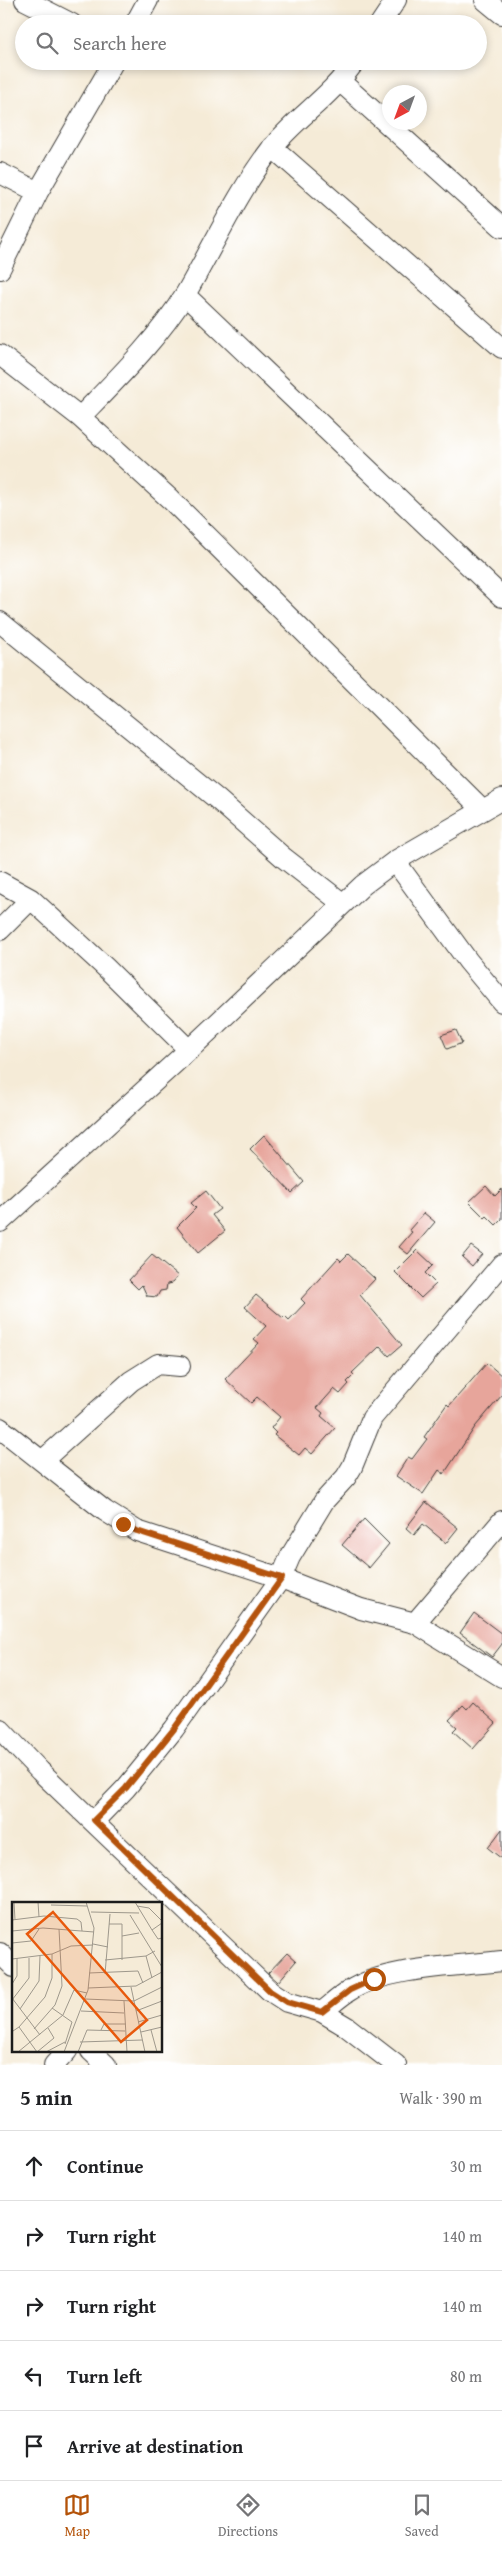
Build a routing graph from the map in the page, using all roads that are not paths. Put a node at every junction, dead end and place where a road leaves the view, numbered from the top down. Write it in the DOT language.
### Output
graph roads {
  1 [pos="25,0"];
  2 [pos="148,0"];
  3 [pos="396,0"];
  4 [pos="485,0"];
  5 [pos="502,14"];
  6 [pos="54,15"];
  7 [pos="140,15"];
  8 [pos="386,15"];
  9 [pos="109,70"];
  10 [pos="349,70"];
  11 [pos="341,82"];
  12 [pos="272,147"];
  13 [pos="0,173"];
  14 [pos="38,192"];
  15 [pos="502,227"];
  16 [pos="0,269"];
  17 [pos="185,294"];
  18 [pos="502,348"];
  19 [pos="0,355"];
  20 [pos="80,417"];
  21 [pos="502,597"];
  22 [pos="0,622"];
  23 [pos="502,799"];
  24 [pos="483,810"];
  25 [pos="396,861"];
  26 [pos="0,882"];
  27 [pos="31,899"];
  28 [pos="342,903"];
  29 [pos="0,930"];
  30 [pos="502,1002"];
  31 [pos="190,1050"];
  32 [pos="0,1222"];
  33 [pos="502,1264"];
  34 [pos="180,1366"];
  35 [pos="0,1428"];
  36 [pos="42,1461"];
  37 [pos="502,1521"];
  38 [pos="282,1578"];
  39 [pos="415,1623"];
  40 [pos="502,1677"];
  41 [pos="0,1729"];
  42 [pos="94,1820"];
  43 [pos="0,1952"];
  44 [pos="502,1961"];
  45 [pos="12,1965"];
  46 [pos="322,2012"];
  47 [pos="66,2052"];
  48 [pos="92,2052"];
  49 [pos="54,2065"];
  50 [pos="106,2065"];
  51 [pos="396,2065"];
  1 -- 6 [label="street"];
  2 -- 7 [label="street"];
  3 -- 8 [label="street"];
  4 -- 5 [label="street"];
  9 -- 14 [label="street"];
  10 -- 11 [label="street"];
  11 -- 12 [label="street"];
  11 -- 15 [label="street"];
  12 -- 17 [label="street"];
  12 -- 18 [label="street"];
  13 -- 14 [label="street"];
  14 -- 16 [label="street"];
  17 -- 20 [label="street"];
  17 -- 21 [label="street"];
  19 -- 20 [label="street"];
  20 -- 24 [label="street"];
  22 -- 28 [label="street"];
  23 -- 24 [label="street"];
  24 -- 25 [label="street"];
  25 -- 28 [label="street"];
  25 -- 30 [label="street"];
  26 -- 27 [label="street"];
  27 -- 29 [label="street"];
  27 -- 31 [label="street"];
  28 -- 31 [label="street"];
  31 -- 32 [label="street"];
  33 -- 38 [label="street"];
  34 -- 36 [label="street"];
  35 -- 36 [label="street"];
  36 -- 38 [label="street"];
  37 -- 39 [label="street"];
  38 -- 39 [label="street"];
  38 -- 42 [label="street"];
  39 -- 40 [label="street"];
  41 -- 42 [label="street"];
  42 -- 46 [label="street"];
  43 -- 45 [label="street"];
  44 -- 46 [label="street"];
  46 -- 51 [label="street"];
  47 -- 49 [label="street"];
  48 -- 50 [label="street"];
}
